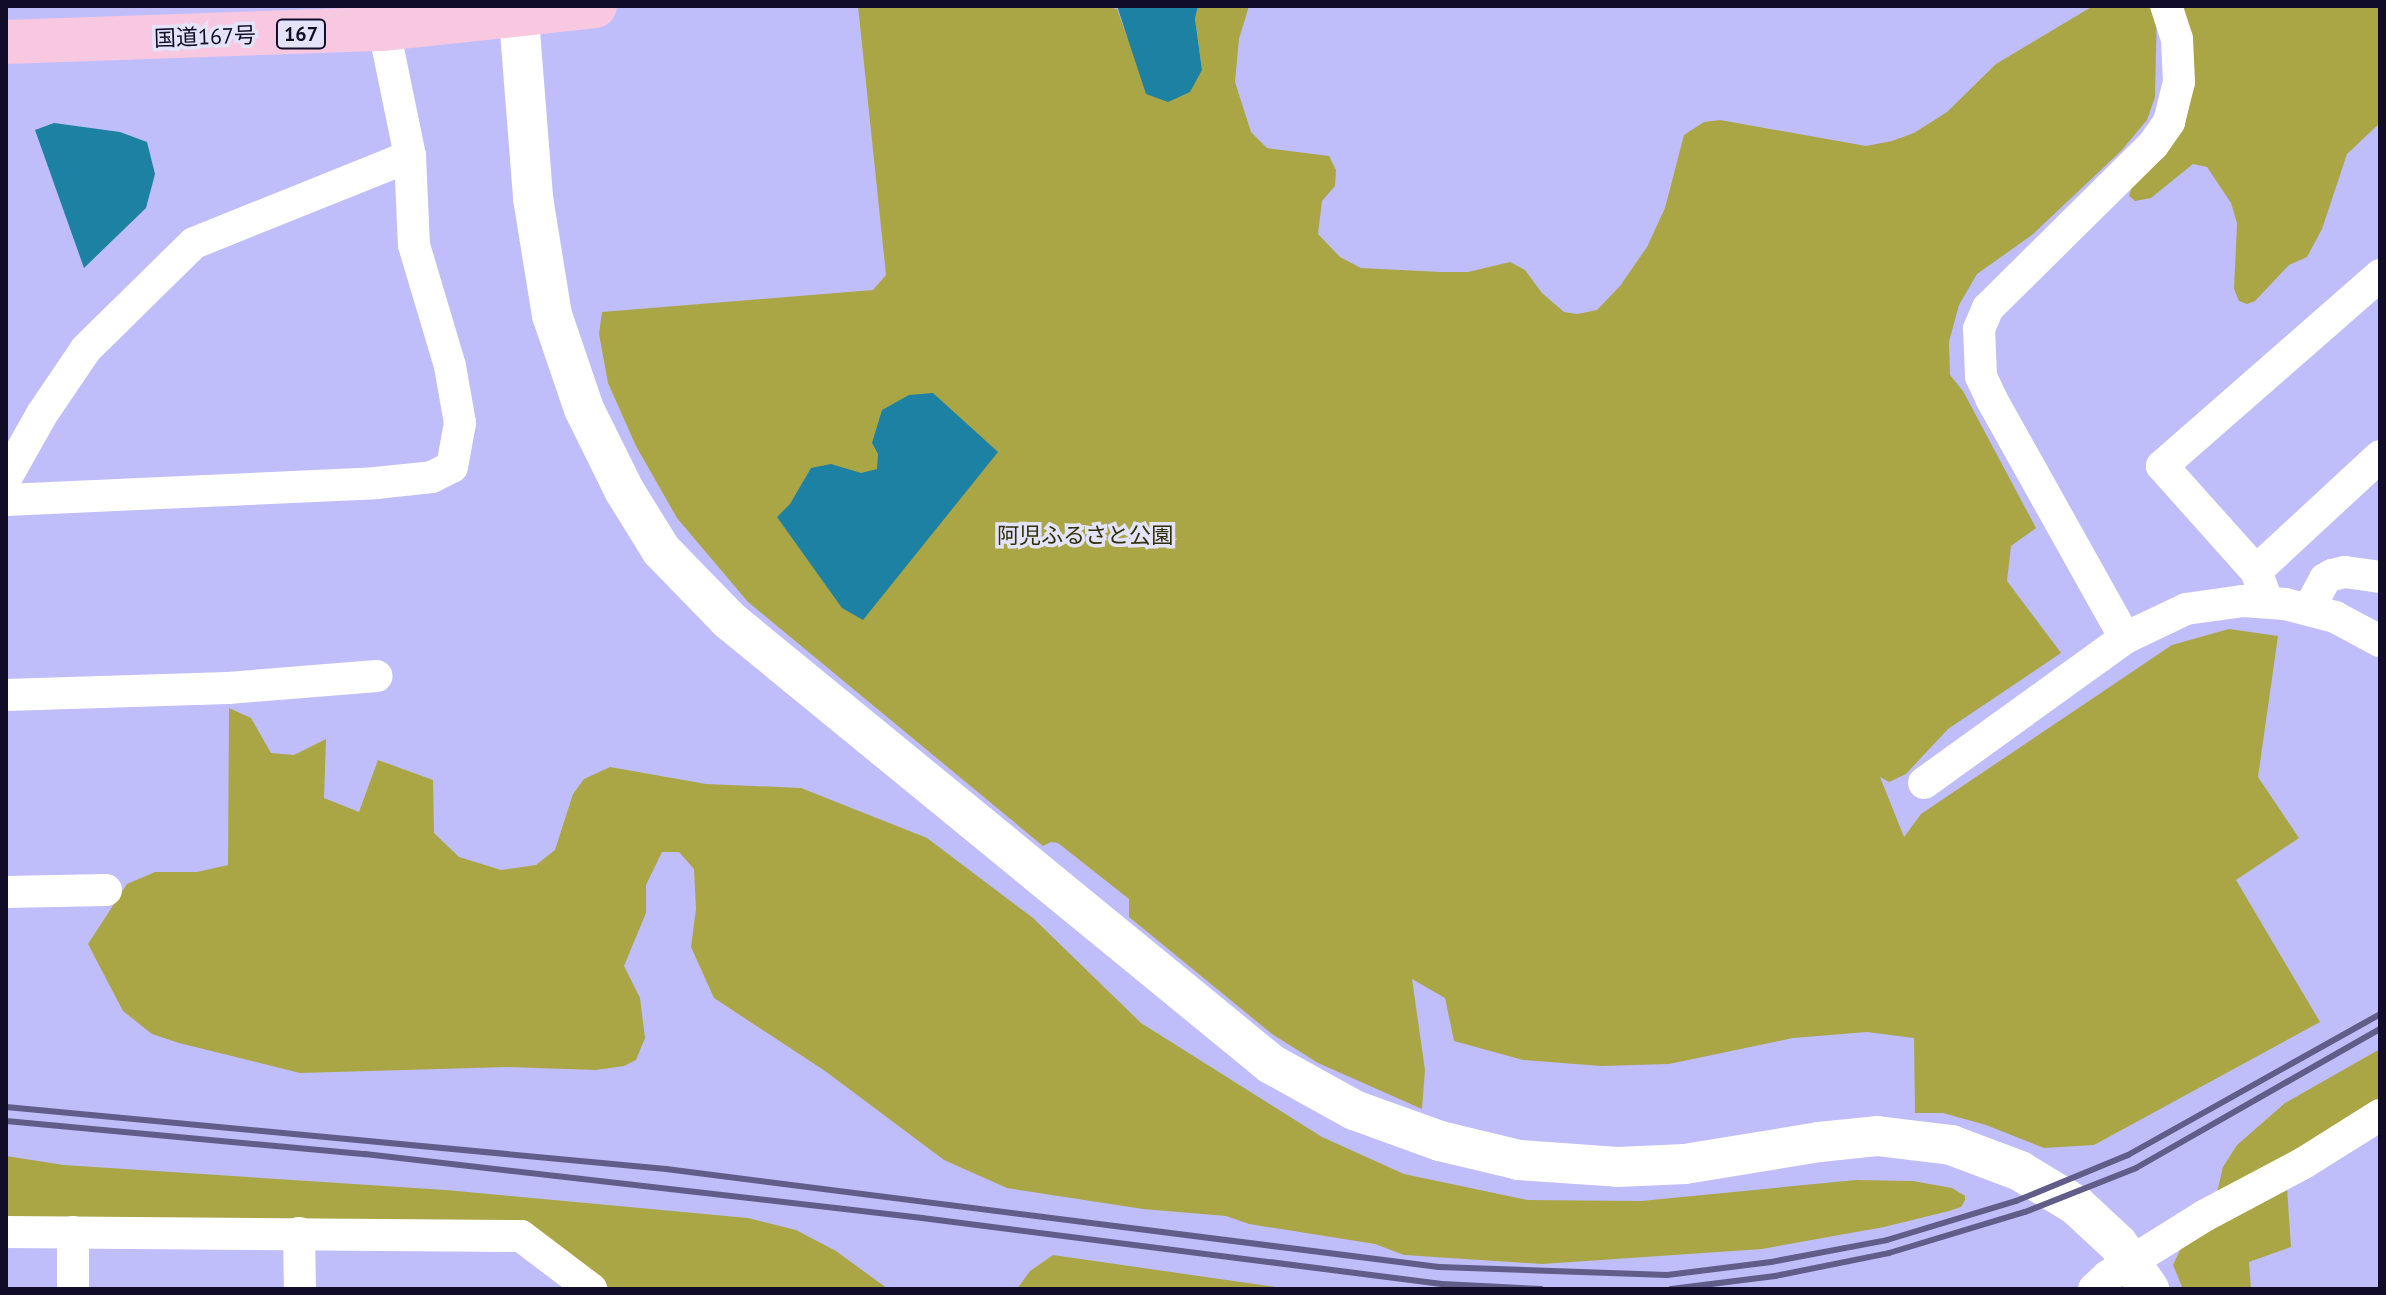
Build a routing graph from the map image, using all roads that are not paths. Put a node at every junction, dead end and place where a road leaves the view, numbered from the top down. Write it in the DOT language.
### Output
graph roads {
  1 [pos="595,6"];
  2 [pos="2166,6"];
  3 [pos="519,11"];
  4 [pos="235,21"];
  5 [pos="384,29"];
  6 [pos="6,42"];
  7 [pos="410,156"];
  8 [pos="2380,275"];
  9 [pos="2380,456"];
  10 [pos="6,478"];
  11 [pos="6,500"];
  12 [pos="2256,571"];
  13 [pos="2380,577"];
  14 [pos="2267,601"];
  15 [pos="2309,609"];
  16 [pos="2125,638"];
  17 [pos="2380,641"];
  18 [pos="377,676"];
  19 [pos="6,695"];
  20 [pos="1924,783"];
  21 [pos="106,890"];
  22 [pos="6,892"];
  23 [pos="2380,1115"];
  24 [pos="6,1232"];
  25 [pos="73,1232"];
  26 [pos="299,1233"];
  27 [pos="73,1289"];
  28 [pos="300,1289"];
  29 [pos="591,1289"];
  30 [pos="2094,1289"];
  31 [pos="2149,1289"];
  1 -- 3 [label="highway, 国道167号 / 167"];
  2 -- 16 [label="street"];
  3 -- 5 [label="highway, 国道167号 / 167"];
  3 -- 31 [label="street"];
  4 -- 5 [label="highway, 国道167号 / 167"];
  4 -- 6 [label="highway, 国道167号 / 167"];
  5 -- 7 [label="street"];
  7 -- 10 [label="street"];
  7 -- 11 [label="street"];
  8 -- 12 [label="street"];
  9 -- 12 [label="street"];
  12 -- 14 [label="street"];
  13 -- 15 [label="street"];
  14 -- 15 [label="street"];
  14 -- 16 [label="street"];
  15 -- 17 [label="street"];
  16 -- 20 [label="street"];
  18 -- 19 [label="street"];
  21 -- 22 [label="street"];
  23 -- 30 [label="street"];
  24 -- 25 [label="street"];
  25 -- 26 [label="street"];
  25 -- 27 [label="street"];
  26 -- 28 [label="street"];
  26 -- 29 [label="street"];
}
